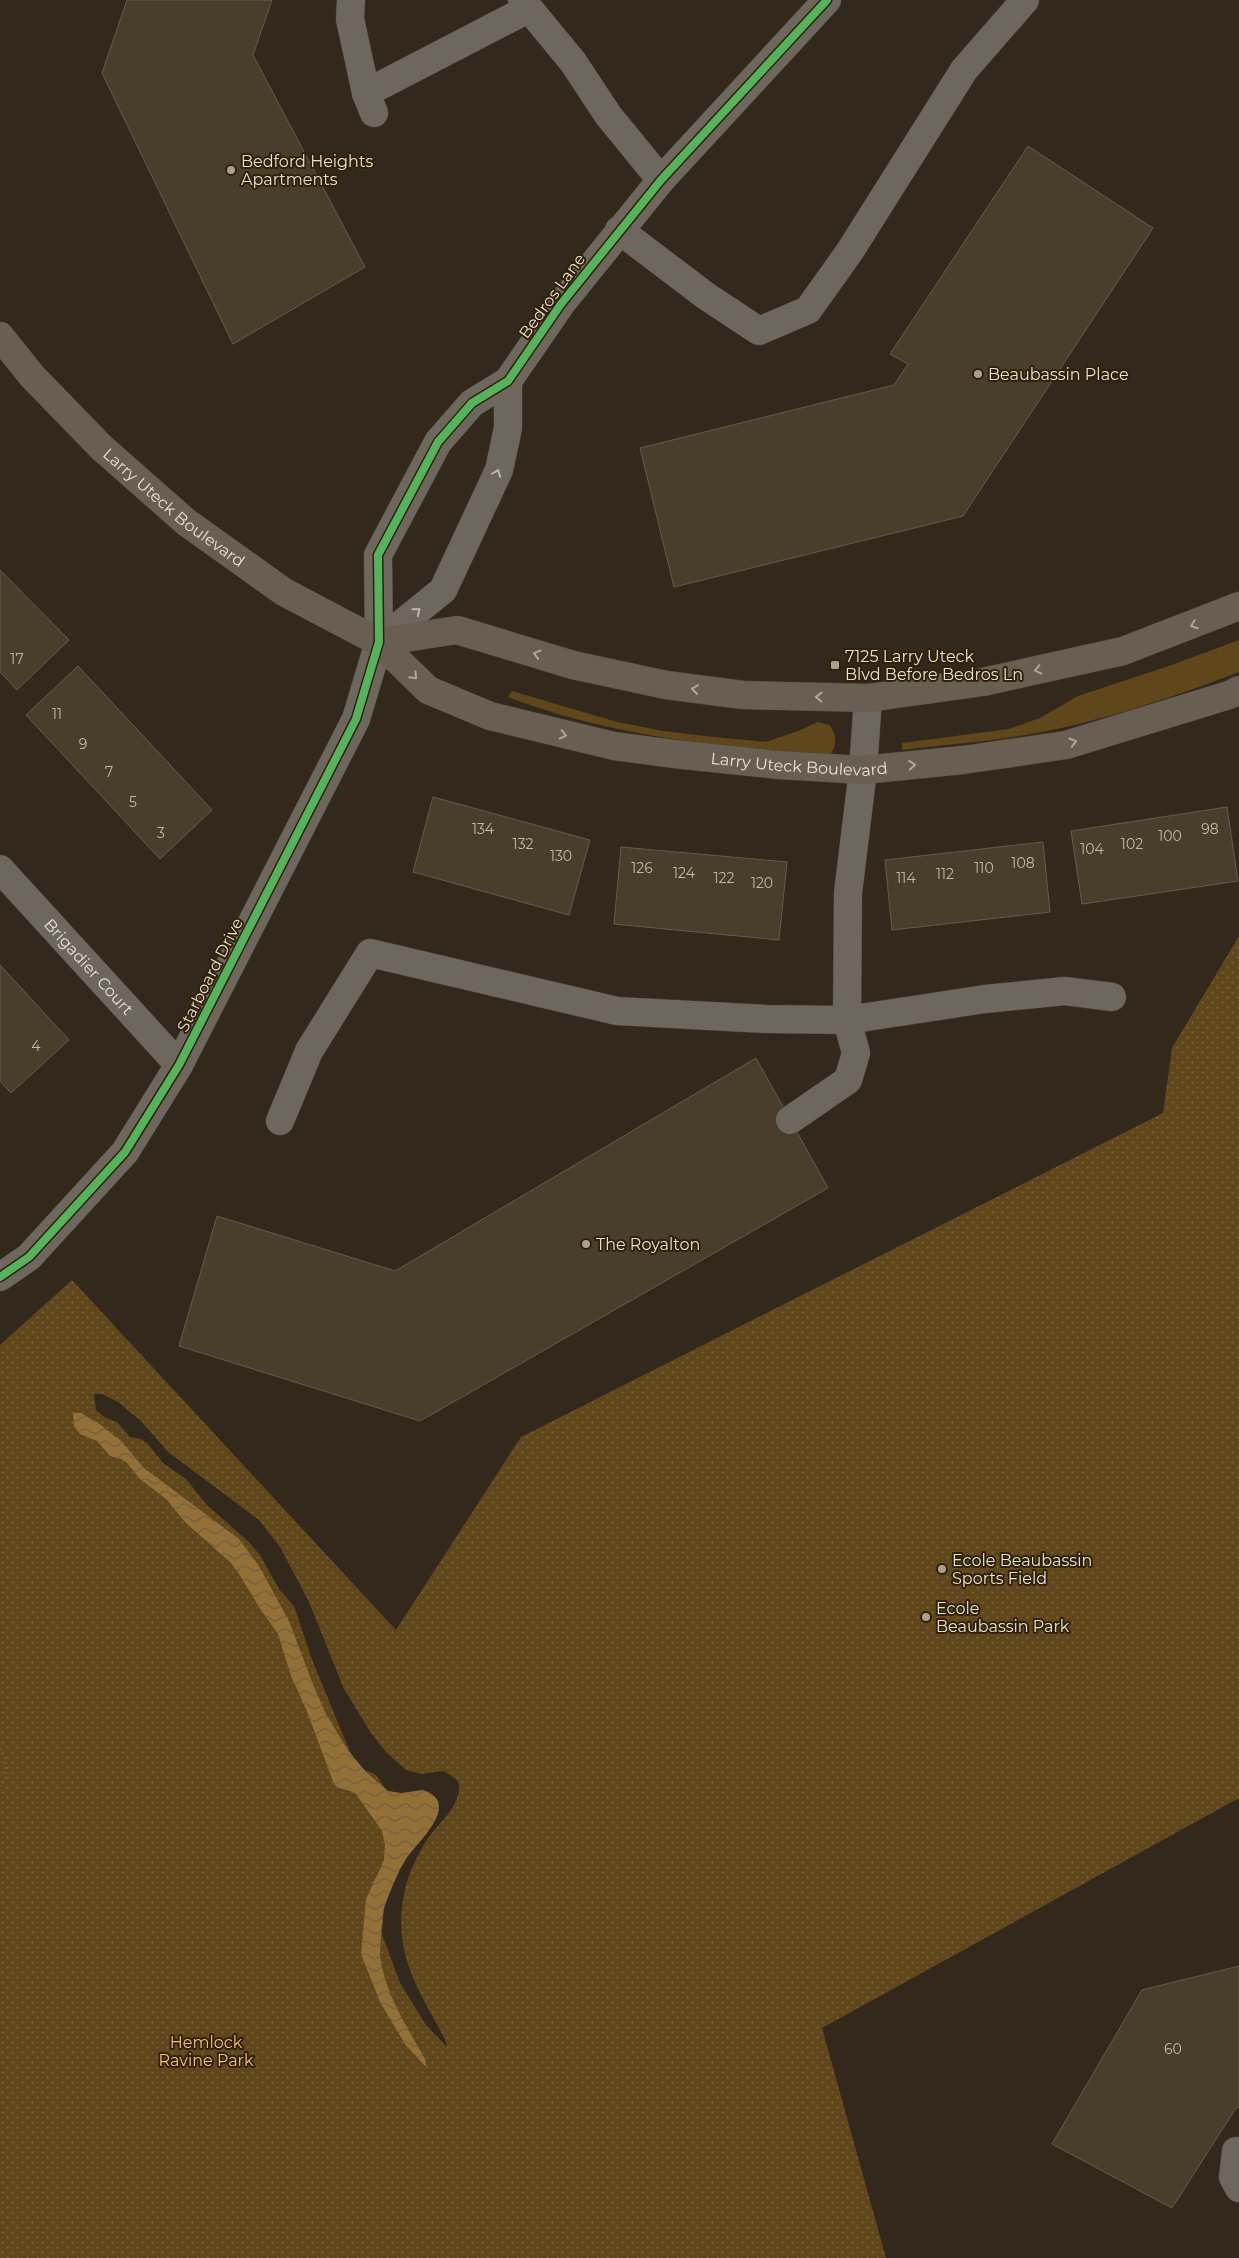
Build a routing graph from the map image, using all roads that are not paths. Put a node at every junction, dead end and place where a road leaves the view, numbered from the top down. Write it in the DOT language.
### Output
graph roads {
  1 [pos="351,0"];
  2 [pos="827,0"];
  3 [pos="1025,0"];
  4 [pos="525,4"];
  5 [pos="661,180"];
  6 [pos="619,230"];
  7 [pos="0,336"];
  8 [pos="508,381"];
  9 [pos="1239,606"];
  10 [pos="379,642"];
  11 [pos="1239,690"];
  12 [pos="868,698"];
  13 [pos="863,770"];
  14 [pos="0,869"];
  15 [pos="1112,997"];
  16 [pos="847,1020"];
  17 [pos="179,1065"];
  18 [pos="790,1120"];
  19 [pos="280,1121"];
  20 [pos="0,1278"];
  21 [pos="1236,2151"];
  22 [pos="1239,2188"];
  1 -- 4 [label="street"];
  2 -- 5 [label="street, Bedros Lane"];
  3 -- 6 [label="street"];
  4 -- 5 [label="street"];
  5 -- 6 [label="street, Bedros Lane"];
  6 -- 8 [label="street, Bedros Lane"];
  7 -- 10 [label="main road, Larry Uteck Boulevard"];
  10 -- 8 [label="street, one-way"];
  8 -- 10 [label="street, Bedros Lane"];
  9 -- 12 [label="main road, one-way"];
  12 -- 10 [label="main road, one-way"];
  10 -- 13 [label="main road, Larry Uteck Boulevard, one-way"];
  10 -- 17 [label="street, Starboard Drive"];
  13 -- 11 [label="main road, Larry Uteck Boulevard, one-way"];
  12 -- 13 [label="street"];
  13 -- 16 [label="street"];
  14 -- 17 [label="street, Brigadier Court"];
  15 -- 16 [label="street"];
  16 -- 18 [label="street"];
  16 -- 19 [label="street"];
  17 -- 20 [label="street, Starboard Drive"];
  21 -- 22 [label="street"];
}
